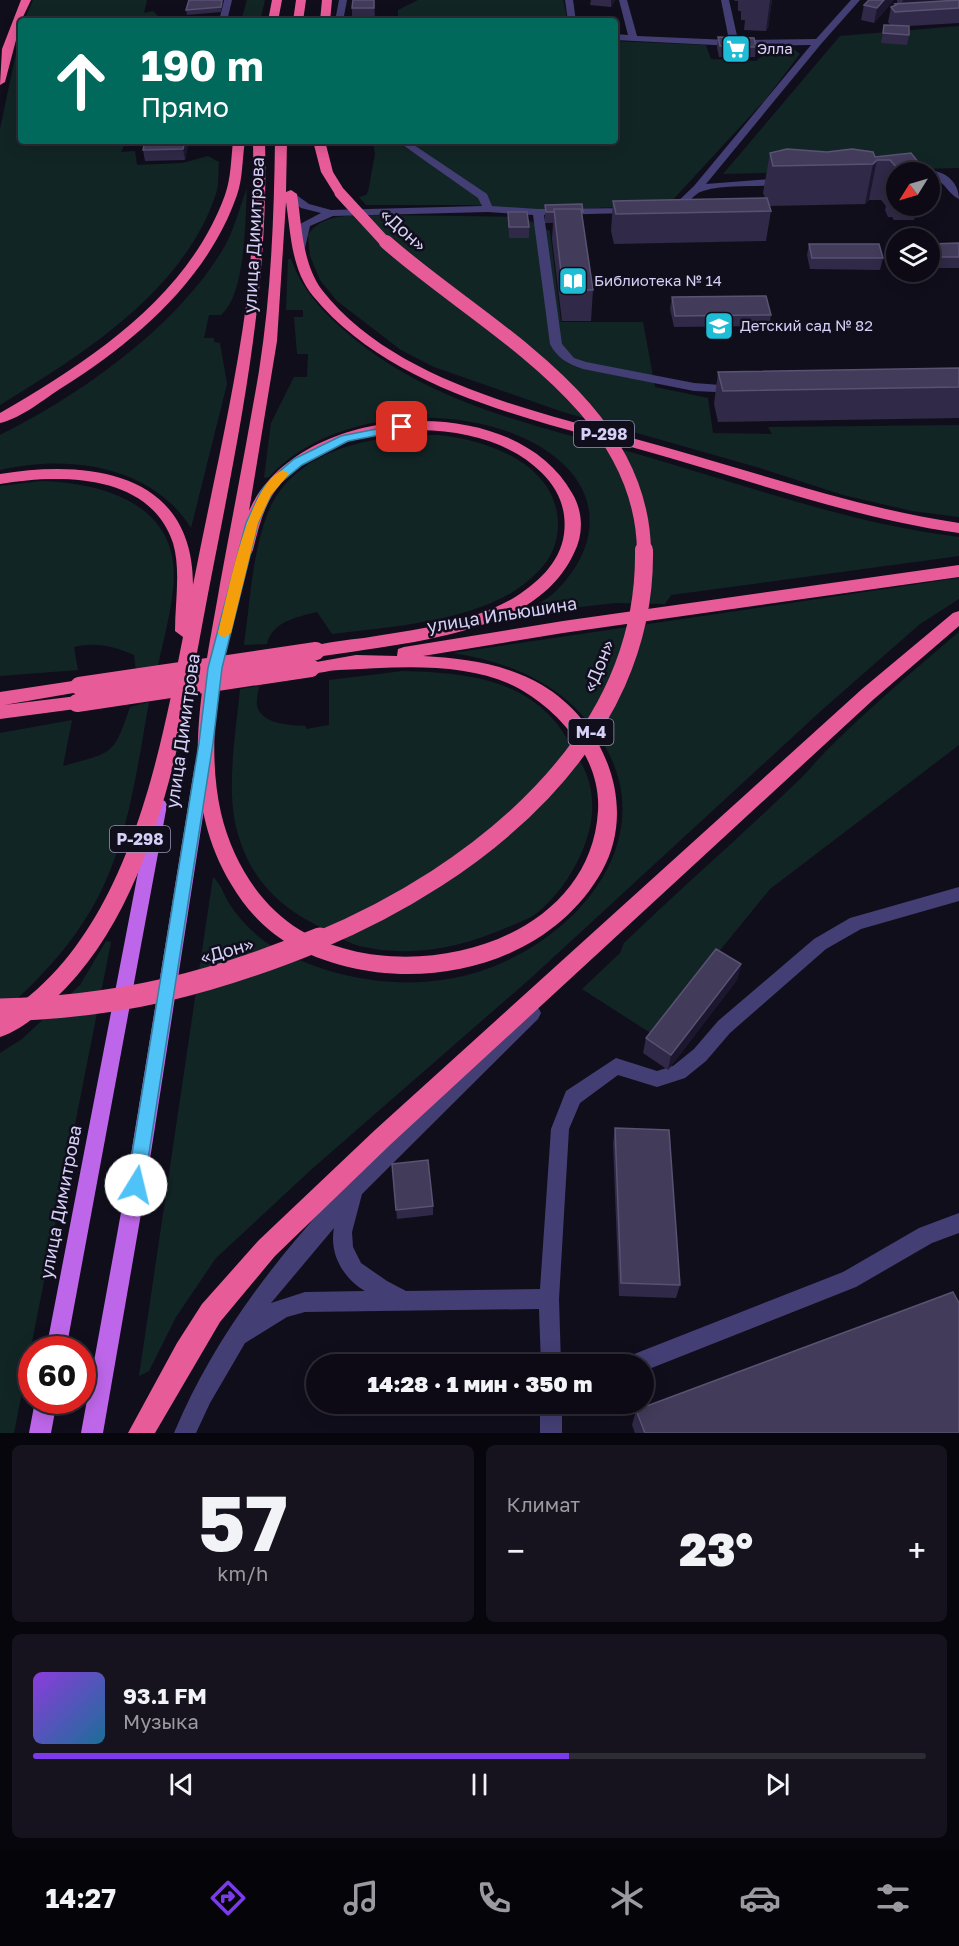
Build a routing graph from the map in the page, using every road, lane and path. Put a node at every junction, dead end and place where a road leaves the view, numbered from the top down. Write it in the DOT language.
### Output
graph roads {
  1 [pos="26,0"];
  2 [pos="228,0"];
  3 [pos="277,0"];
  4 [pos="301,0"];
  5 [pos="327,0"];
  6 [pos="343,0"];
  7 [pos="570,0"];
  8 [pos="624,0"];
  9 [pos="725,0"];
  10 [pos="856,0"];
  11 [pos="19,18"];
  12 [pos="224,18"];
  13 [pos="274,18"];
  14 [pos="298,18"];
  15 [pos="325,18"];
  16 [pos="340,18"];
  17 [pos="572,18"];
  18 [pos="18,21"];
  19 [pos="618,37"];
  20 [pos="633,38"];
  21 [pos="818,42"];
  22 [pos="734,43"];
  23 [pos="0,82"];
  24 [pos="239,144"];
  25 [pos="259,144"];
  26 [pos="320,144"];
  27 [pos="406,144"];
  28 [pos="281,147"];
  29 [pos="940,177"];
  30 [pos="800,180"];
  31 [pos="698,188"];
  32 [pos="291,196"];
  33 [pos="959,196"];
  34 [pos="488,209"];
  35 [pos="538,212"];
  36 [pos="331,213"];
  37 [pos="298,254"];
  38 [pos="745,392"];
  39 [pos="0,419"];
  40 [pos="604,434"];
  41 [pos="0,479"];
  42 [pos="959,528"];
  43 [pos="959,562"];
  44 [pos="959,571"];
  45 [pos="959,617"];
  46 [pos="406,638"];
  47 [pos="313,660"];
  48 [pos="345,664"];
  49 [pos="215,668"];
  50 [pos="184,672"];
  51 [pos="0,689"];
  52 [pos="55,698"];
  53 [pos="0,699"];
  54 [pos="0,712"];
  55 [pos="0,717"];
  56 [pos="172,740"];
  57 [pos="206,743"];
  58 [pos="959,894"];
  59 [pos="596,944"];
  60 [pos="0,1010"];
  61 [pos="0,1028"];
  62 [pos="358,1184"];
  63 [pos="959,1223"];
  64 [pos="407,1299"];
  65 [pos="549,1299"];
  66 [pos="59,1336"];
  67 [pos="236,1340"];
  68 [pos="551,1354"];
  69 [pos="654,1356"];
  70 [pos="44,1414"];
  71 [pos="551,1414"];
  72 [pos="40,1433"];
  73 [pos="92,1433"];
  74 [pos="141,1433"];
  75 [pos="185,1433"];
  76 [pos="551,1433"];
  1 -- 11 [label="highway"];
  2 -- 12 [label="street"];
  3 -- 13 [label="highway"];
  4 -- 14 [label="highway"];
  5 -- 15 [label="highway"];
  6 -- 16 [label="street"];
  7 -- 17 [label="street"];
  8 -- 20 [label="street"];
  9 -- 22 [label="street"];
  10 -- 21 [label="street"];
  18 -- 23 [label="highway"];
  19 -- 20 [label="street"];
  20 -- 22 [label="street"];
  21 -- 22 [label="street"];
  21 -- 31 [label="street"];
  24 -- 39 [label="highway"];
  25 -- 50 [label="highway, улица Димитрова / Р-298"];
  26 -- 40 [label="highway, «Дон» / М-4, bridge"];
  27 -- 34 [label="street"];
  28 -- 32 [label="highway, Р-298"];
  28 -- 49 [label="highway, улица Димитрова"];
  29 -- 33 [label="street"];
  30 -- 31 [label="street"];
  31 -- 35 [label="street"];
  32 -- 36 [label="street"];
  32 -- 37 [label="highway, Р-298"];
  34 -- 35 [label="street"];
  34 -- 36 [label="street"];
  35 -- 38 [label="street"];
  36 -- 37 [label="street"];
  37 -- 40 [label="highway, Р-298"];
  40 -- 42 [label="highway, Р-298"];
  40 -- 60 [label="highway, «Дон» / М-4, bridge"];
  41 -- 50 [label="highway"];
  43 -- 46 [label="highway, улица Ильюшина"];
  44 -- 48 [label="highway, улица Ильюшина"];
  45 -- 59 [label="highway"];
  46 -- 47 [label="highway, улица Ильюшина"];
  46 -- 49 [label="highway"];
  47 -- 48 [label="highway, улица Ильюшина"];
  47 -- 52 [label="highway, улица Ильюшина, bridge"];
  48 -- 57 [label="highway"];
  49 -- 57 [label="highway, улица Димитрова"];
  50 -- 56 [label="highway, улица Димитрова / Р-298"];
  51 -- 52 [label="highway"];
  52 -- 53 [label="highway"];
  52 -- 54 [label="highway"];
  52 -- 55 [label="highway"];
  56 -- 61 [label="highway, Р-298"];
  56 -- 66 [label="main road, улица Димитрова"];
  57 -- 73 [label="main road, улица Димитрова"];
  58 -- 65 [label="street"];
  59 -- 62 [label="street"];
  59 -- 74 [label="highway"];
  62 -- 64 [label="street"];
  62 -- 67 [label="street"];
  63 -- 69 [label="street"];
  64 -- 65 [label="street"];
  64 -- 67 [label="street"];
  65 -- 68 [label="street"];
  67 -- 75 [label="street"];
  70 -- 72 [label="main road"];
  71 -- 76 [label="street"];
}
